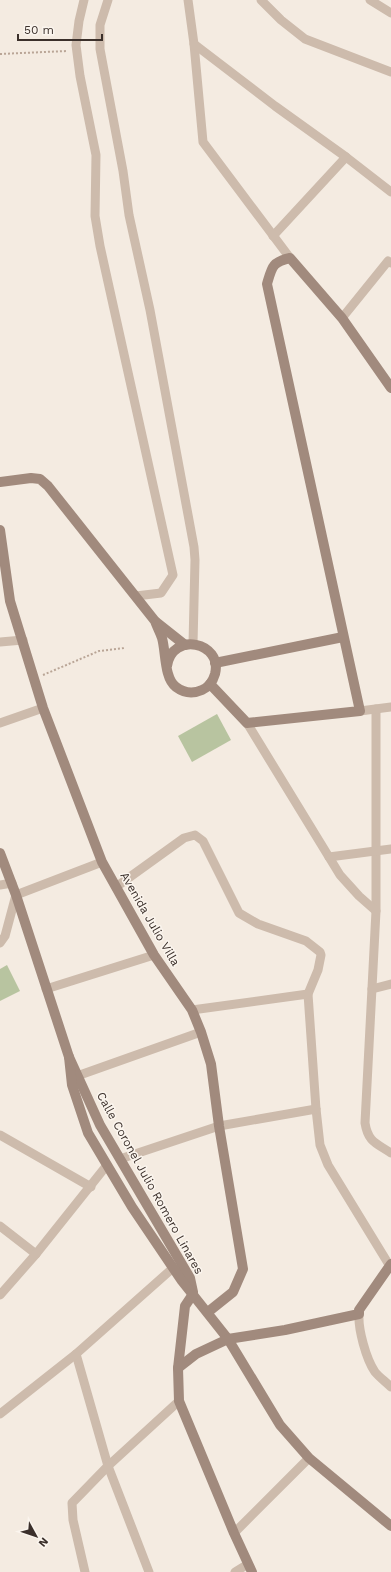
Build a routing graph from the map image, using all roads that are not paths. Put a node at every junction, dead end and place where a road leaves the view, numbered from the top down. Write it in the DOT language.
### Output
graph roads {
  1 [pos="84,0"];
  2 [pos="108,0"];
  3 [pos="188,0"];
  4 [pos="260,0"];
  5 [pos="370,0"];
  6 [pos="391,13"];
  7 [pos="194,44"];
  8 [pos="391,72"];
  9 [pos="346,157"];
  10 [pos="391,192"];
  11 [pos="273,236"];
  12 [pos="290,258"];
  13 [pos="390,260"];
  14 [pos="342,318"];
  15 [pos="391,388"];
  16 [pos="0,482"];
  17 [pos="0,530"];
  18 [pos="2,556"];
  19 [pos="136,596"];
  20 [pos="155,621"];
  21 [pos="342,636"];
  22 [pos="23,640"];
  23 [pos="0,642"];
  24 [pos="189,644"];
  25 [pos="216,663"];
  26 [pos="168,666"];
  27 [pos="210,684"];
  28 [pos="391,707"];
  29 [pos="43,708"];
  30 [pos="376,709"];
  31 [pos="360,711"];
  32 [pos="247,722"];
  33 [pos="0,723"];
  34 [pos="391,849"];
  35 [pos="376,851"];
  36 [pos="0,853"];
  37 [pos="329,857"];
  38 [pos="102,862"];
  39 [pos="12,883"];
  40 [pos="0,885"];
  41 [pos="116,887"];
  42 [pos="16,895"];
  43 [pos="376,910"];
  44 [pos="0,943"];
  45 [pos="154,956"];
  46 [pos="391,984"];
  47 [pos="46,989"];
  48 [pos="372,989"];
  49 [pos="308,994"];
  50 [pos="192,1010"];
  51 [pos="201,1032"];
  52 [pos="69,1057"];
  53 [pos="78,1076"];
  54 [pos="316,1109"];
  55 [pos="219,1126"];
  56 [pos="0,1135"];
  57 [pos="391,1153"];
  58 [pos="120,1159"];
  59 [pos="107,1165"];
  60 [pos="91,1187"];
  61 [pos="0,1226"];
  62 [pos="36,1254"];
  63 [pos="390,1266"];
  64 [pos="173,1268"];
  65 [pos="193,1294"];
  66 [pos="0,1295"];
  67 [pos="208,1312"];
  68 [pos="359,1314"];
  69 [pos="228,1339"];
  70 [pos="76,1354"];
  71 [pos="178,1368"];
  72 [pos="391,1387"];
  73 [pos="179,1401"];
  74 [pos="0,1414"];
  75 [pos="309,1458"];
  76 [pos="108,1466"];
  77 [pos="391,1526"];
  78 [pos="234,1533"];
  79 [pos="250,1568"];
  80 [pos="85,1572"];
  81 [pos="149,1572"];
  82 [pos="235,1572"];
  1 -- 19 [label="street"];
  2 -- 24 [label="street"];
  3 -- 7 [label="street"];
  4 -- 8 [label="street"];
  5 -- 6 [label="street"];
  7 -- 9 [label="street"];
  7 -- 11 [label="street"];
  9 -- 10 [label="street"];
  9 -- 11 [label="street"];
  11 -- 12 [label="street"];
  12 -- 14 [label="street"];
  12 -- 21 [label="street"];
  13 -- 14 [label="street"];
  14 -- 15 [label="street"];
  16 -- 19 [label="street"];
  17 -- 18 [label="street, Avenida Julio Villa"];
  18 -- 22 [label="street, Avenida Julio Villa"];
  19 -- 20 [label="street"];
  20 -- 24 [label="street"];
  20 -- 26 [label="street"];
  21 -- 25 [label="street"];
  21 -- 31 [label="street"];
  22 -- 23 [label="street"];
  22 -- 29 [label="street, Avenida Julio Villa"];
  24 -- 25 [label="street"];
  24 -- 26 [label="street"];
  25 -- 27 [label="street"];
  26 -- 27 [label="street"];
  27 -- 32 [label="street"];
  28 -- 30 [label="street"];
  29 -- 33 [label="street"];
  29 -- 38 [label="street, Avenida Julio Villa"];
  30 -- 31 [label="street"];
  30 -- 35 [label="street"];
  31 -- 32 [label="street"];
  32 -- 37 [label="street"];
  34 -- 35 [label="street"];
  35 -- 37 [label="street"];
  35 -- 43 [label="street"];
  36 -- 39 [label="street, Calle Coronel Julio Romero Linares"];
  37 -- 43 [label="street"];
  38 -- 41 [label="street, Avenida Julio Villa"];
  38 -- 42 [label="street"];
  39 -- 40 [label="street"];
  39 -- 42 [label="street, Calle Coronel Julio Romero Linares"];
  41 -- 45 [label="street, Avenida Julio Villa"];
  41 -- 49 [label="street"];
  42 -- 44 [label="street"];
  42 -- 47 [label="street, Calle Coronel Julio Romero Linares"];
  43 -- 48 [label="street"];
  45 -- 47 [label="street"];
  45 -- 50 [label="street, Avenida Julio Villa"];
  46 -- 48 [label="street"];
  47 -- 52 [label="street, Calle Coronel Julio Romero Linares"];
  48 -- 57 [label="street"];
  49 -- 50 [label="street"];
  49 -- 54 [label="street"];
  50 -- 51 [label="street, Avenida Julio Villa"];
  51 -- 53 [label="street"];
  51 -- 55 [label="street, Avenida Julio Villa"];
  52 -- 53 [label="street, Calle Coronel Julio Romero Linares"];
  52 -- 59 [label="street, Calle Coronel Julio Romero Linares"];
  53 -- 58 [label="street, Calle Coronel Julio Romero Linares"];
  54 -- 55 [label="street"];
  54 -- 63 [label="street"];
  55 -- 58 [label="street"];
  55 -- 67 [label="street, Avenida Julio Villa"];
  56 -- 60 [label="street"];
  58 -- 65 [label="street, Calle Coronel Julio Romero Linares"];
  59 -- 60 [label="street"];
  59 -- 64 [label="street, Calle Coronel Julio Romero Linares"];
  60 -- 62 [label="street"];
  61 -- 62 [label="street"];
  62 -- 66 [label="street"];
  63 -- 68 [label="street"];
  64 -- 65 [label="street, Calle Coronel Julio Romero Linares"];
  64 -- 70 [label="street"];
  65 -- 67 [label="street"];
  65 -- 71 [label="street"];
  67 -- 69 [label="street"];
  68 -- 69 [label="street"];
  68 -- 72 [label="street"];
  69 -- 71 [label="street"];
  69 -- 75 [label="street"];
  70 -- 74 [label="street"];
  70 -- 76 [label="street"];
  71 -- 73 [label="street"];
  73 -- 76 [label="street"];
  73 -- 78 [label="street"];
  75 -- 77 [label="street"];
  75 -- 78 [label="street"];
  76 -- 80 [label="street"];
  76 -- 81 [label="street"];
  78 -- 79 [label="street"];
  79 -- 82 [label="street"];
}
